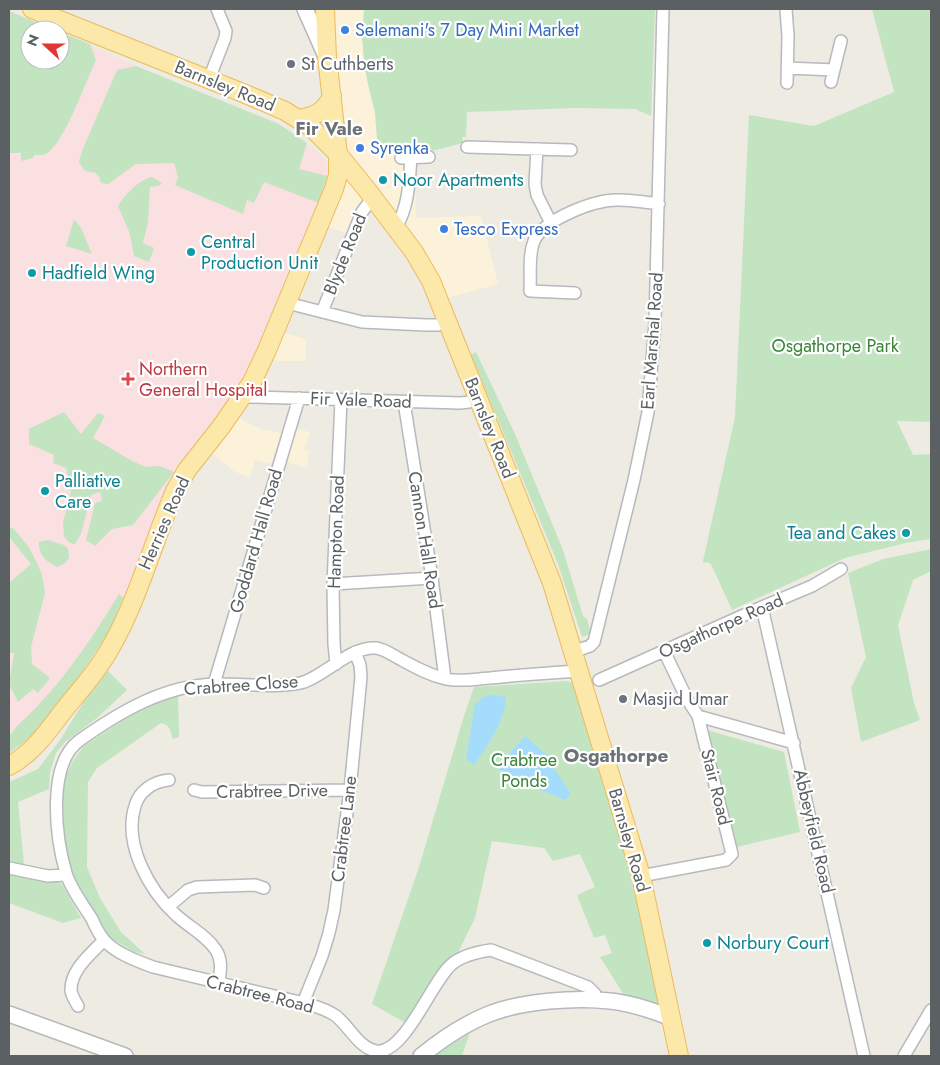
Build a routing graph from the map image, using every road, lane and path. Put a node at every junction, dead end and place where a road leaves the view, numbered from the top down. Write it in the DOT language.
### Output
graph roads {
  1 [pos="32,9"];
  2 [pos="217,9"];
  3 [pos="306,9"];
  4 [pos="663,9"];
  5 [pos="786,9"];
  6 [pos="323,11"];
  7 [pos="840,41"];
  8 [pos="327,57"];
  9 [pos="787,68"];
  10 [pos="209,79"];
  11 [pos="787,83"];
  12 [pos="332,96"];
  13 [pos="299,119"];
  14 [pos="467,147"];
  15 [pos="537,149"];
  16 [pos="571,150"];
  17 [pos="338,154"];
  18 [pos="429,157"];
  19 [pos="373,197"];
  20 [pos="659,204"];
  21 [pos="551,223"];
  22 [pos="396,228"];
  23 [pos="575,293"];
  24 [pos="287,303"];
  25 [pos="322,312"];
  26 [pos="447,322"];
  27 [pos="244,394"];
  28 [pos="299,398"];
  29 [pos="477,398"];
  30 [pos="341,400"];
  31 [pos="404,402"];
  32 [pos="841,569"];
  33 [pos="432,578"];
  34 [pos="333,584"];
  35 [pos="762,607"];
  36 [pos="664,651"];
  37 [pos="355,652"];
  38 [pos="572,652"];
  39 [pos="336,664"];
  40 [pos="578,671"];
  41 [pos="445,679"];
  42 [pos="599,680"];
  43 [pos="214,684"];
  44 [pos="698,716"];
  45 [pos="794,743"];
  46 [pos="64,762"];
  47 [pos="9,766"];
  48 [pos="169,780"];
  49 [pos="194,790"];
  50 [pos="350,790"];
  51 [pos="9,868"];
  52 [pos="66,875"];
  53 [pos="641,876"];
  54 [pos="264,888"];
  55 [pos="168,907"];
  56 [pos="104,940"];
  57 [pos="219,984"];
  58 [pos="596,1001"];
  59 [pos="304,1003"];
  60 [pos="78,1006"];
  61 [pos="931,1010"];
  62 [pos="9,1014"];
  63 [pos="670,1017"];
  64 [pos="927,1026"];
  65 [pos="125,1056"];
  66 [pos="421,1056"];
  67 [pos="679,1056"];
  68 [pos="864,1056"];
  69 [pos="904,1056"];
  1 -- 10 [label="main road, Barnsley Road"];
  2 -- 10 [label="street"];
  3 -- 8 [label="street"];
  4 -- 20 [label="street, Earl Marshal Road"];
  5 -- 9 [label="street"];
  6 -- 8 [label="main road, Herries Road"];
  7 -- 9 [label="street"];
  8 -- 12 [label="main road, Herries Road"];
  9 -- 11 [label="street"];
  10 -- 13 [label="main road, Barnsley Road"];
  12 -- 13 [label="main road"];
  12 -- 17 [label="main road, Herries Road"];
  13 -- 17 [label="main road, Barnsley Road"];
  14 -- 15 [label="street"];
  15 -- 16 [label="street"];
  15 -- 21 [label="street"];
  17 -- 19 [label="main road, Barnsley Road"];
  17 -- 24 [label="main road, Herries Road"];
  18 -- 22 [label="street"];
  19 -- 22 [label="main road, Barnsley Road"];
  19 -- 25 [label="street, Blyde Road"];
  20 -- 21 [label="street"];
  20 -- 38 [label="street, Earl Marshal Road"];
  21 -- 23 [label="street"];
  22 -- 26 [label="main road, Barnsley Road"];
  24 -- 25 [label="street"];
  24 -- 27 [label="main road, Herries Road"];
  25 -- 26 [label="street"];
  26 -- 29 [label="main road, Barnsley Road"];
  27 -- 28 [label="street, Fir Vale Road"];
  27 -- 47 [label="main road, Herries Road"];
  28 -- 30 [label="street, Fir Vale Road"];
  28 -- 43 [label="street, Goddard Hall Road"];
  29 -- 31 [label="street, Fir Vale Road"];
  29 -- 38 [label="main road, Barnsley Road"];
  30 -- 31 [label="street, Fir Vale Road"];
  30 -- 34 [label="street, Hampton Road"];
  31 -- 33 [label="street, Cannon Hall Road"];
  32 -- 35 [label="street, Osgathorpe Road"];
  33 -- 34 [label="street"];
  33 -- 41 [label="street, Cannon Hall Road"];
  34 -- 39 [label="street, Hampton Road"];
  35 -- 36 [label="street, Osgathorpe Road"];
  35 -- 45 [label="street, Abbeyfield Road"];
  36 -- 42 [label="street, Osgathorpe Road"];
  36 -- 44 [label="street, Stair Road"];
  37 -- 39 [label="street, Crabtree Close"];
  37 -- 41 [label="street, Crabtree Close"];
  37 -- 50 [label="street, Crabtree Lane"];
  38 -- 40 [label="main road, Barnsley Road"];
  39 -- 43 [label="street, Crabtree Close"];
  40 -- 41 [label="street, Crabtree Close"];
  40 -- 53 [label="main road, Barnsley Road"];
  43 -- 46 [label="street, Crabtree Close"];
  44 -- 45 [label="street"];
  44 -- 53 [label="street, Stair Road"];
  45 -- 68 [label="street, Abbeyfield Road"];
  46 -- 52 [label="street, Crabtree Road"];
  48 -- 55 [label="street"];
  49 -- 50 [label="street, Crabtree Drive"];
  50 -- 59 [label="street, Crabtree Lane"];
  51 -- 52 [label="street"];
  52 -- 56 [label="street, Crabtree Road"];
  53 -- 63 [label="main road, Barnsley Road"];
  54 -- 55 [label="street"];
  55 -- 57 [label="street"];
  56 -- 57 [label="street, Crabtree Road"];
  56 -- 60 [label="street"];
  57 -- 59 [label="street, Crabtree Road"];
  58 -- 59 [label="street, Crabtree Road"];
  58 -- 63 [label="street"];
  58 -- 66 [label="street"];
  61 -- 64 [label="street"];
  62 -- 65 [label="street"];
  63 -- 67 [label="main road, Barnsley Road"];
  64 -- 69 [label="street"];
}
